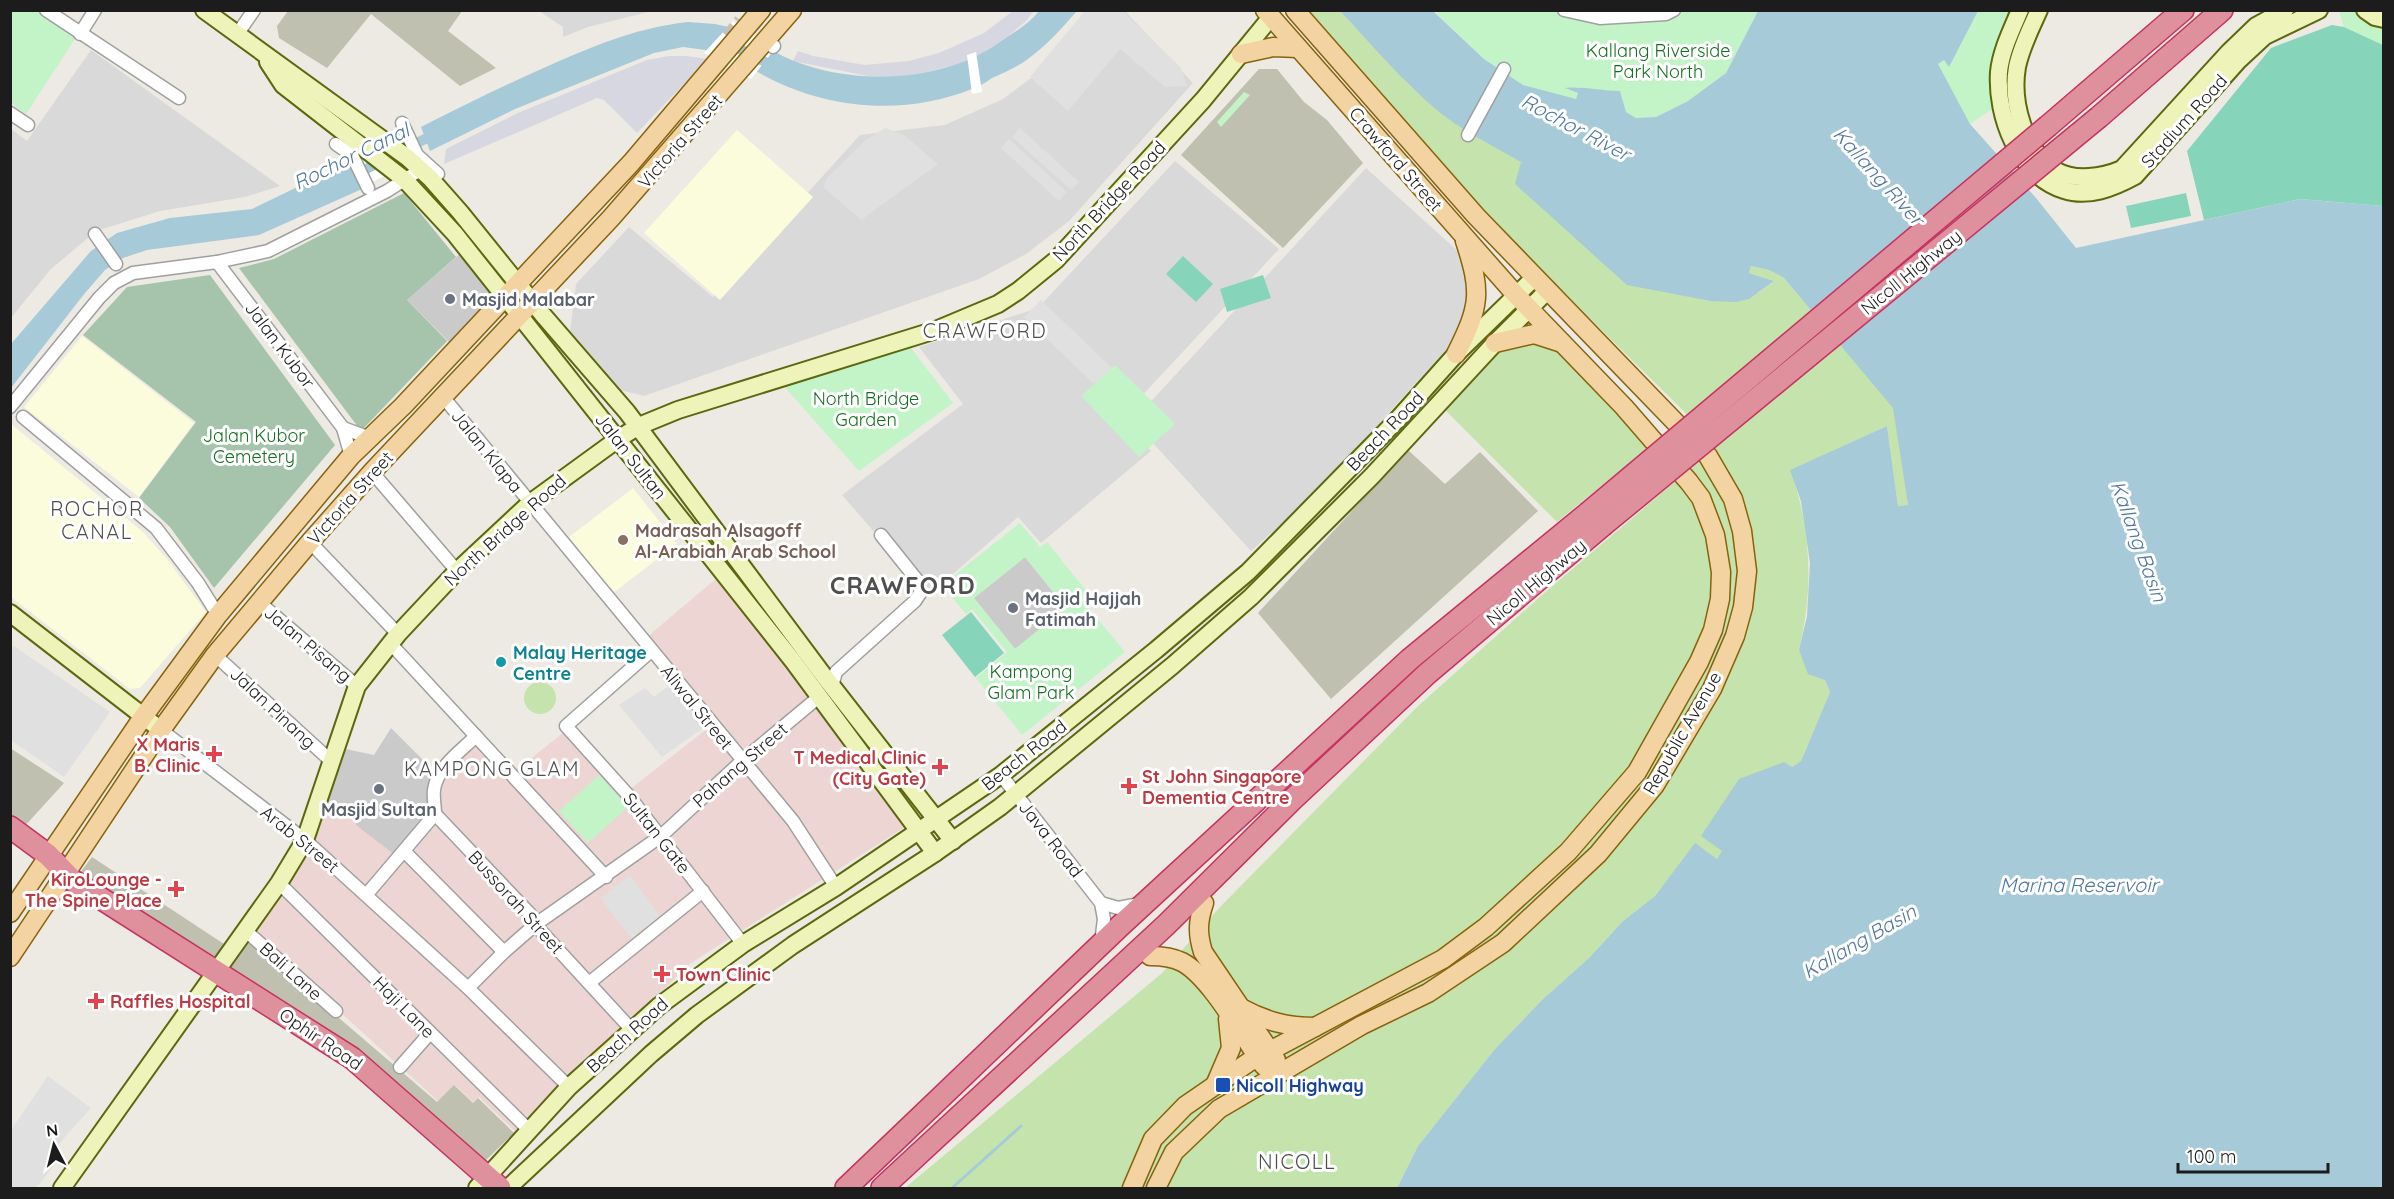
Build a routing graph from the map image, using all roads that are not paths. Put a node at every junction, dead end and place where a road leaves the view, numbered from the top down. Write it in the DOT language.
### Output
graph roads {
  1 [pos="46,10"];
  2 [pos="95,10"];
  3 [pos="204,10"];
  4 [pos="254,10"];
  5 [pos="792,10"];
  6 [pos="1295,10"];
  7 [pos="1563,10"];
  8 [pos="1674,10"];
  9 [pos="2020,10"];
  10 [pos="2039,10"];
  11 [pos="2222,10"];
  12 [pos="2285,10"];
  13 [pos="2319,10"];
  14 [pos="2365,10"];
  15 [pos="1270,13"];
  16 [pos="2178,14"];
  17 [pos="756,17"];
  18 [pos="2384,19"];
  19 [pos="238,33"];
  20 [pos="80,34"];
  21 [pos="1299,48"];
  22 [pos="261,52"];
  23 [pos="1241,54"];
  24 [pos="1504,69"];
  25 [pos="178,98"];
  26 [pos="10,113"];
  27 [pos="28,125"];
  28 [pos="403,126"];
  29 [pos="1468,135"];
  30 [pos="342,139"];
  31 [pos="415,161"];
  32 [pos="438,174"];
  33 [pos="405,180"];
  34 [pos="367,184"];
  35 [pos="95,234"];
  36 [pos="1462,234"];
  37 [pos="217,262"];
  38 [pos="115,263"];
  39 [pos="1535,276"];
  40 [pos="518,284"];
  41 [pos="1548,290"];
  42 [pos="506,298"];
  43 [pos="1522,301"];
  44 [pos="526,309"];
  45 [pos="1495,343"];
  46 [pos="1566,345"];
  47 [pos="1461,349"];
  48 [pos="1483,357"];
  49 [pos="444,398"];
  50 [pos="10,407"];
  51 [pos="23,417"];
  52 [pos="639,426"];
  53 [pos="343,429"];
  54 [pos="370,438"];
  55 [pos="618,439"];
  56 [pos="351,456"];
  57 [pos="372,472"];
  58 [pos="530,503"];
  59 [pos="1595,520"];
  60 [pos="881,535"];
  61 [pos="310,542"];
  62 [pos="457,571"];
  63 [pos="260,603"];
  64 [pos="10,613"];
  65 [pos="218,615"];
  66 [pos="394,638"];
  67 [pos="651,651"];
  68 [pos="215,655"];
  69 [pos="357,686"];
  70 [pos="822,686"];
  71 [pos="143,717"];
  72 [pos="162,730"];
  73 [pos="476,736"];
  74 [pos="1030,751"];
  75 [pos="331,761"];
  76 [pos="742,762"];
  77 [pos="1045,771"];
  78 [pos="1001,775"];
  79 [pos="1017,794"];
  80 [pos="1294,798"];
  81 [pos="435,814"];
  82 [pos="937,819"];
  83 [pos="10,827"];
  84 [pos="919,831"];
  85 [pos="661,836"];
  86 [pos="305,840"];
  87 [pos="953,840"];
  88 [pos="404,851"];
  89 [pos="935,854"];
  90 [pos="48,855"];
  91 [pos="67,874"];
  92 [pos="606,877"];
  93 [pos="279,883"];
  94 [pos="836,887"];
  95 [pos="703,891"];
  96 [pos="367,894"];
  97 [pos="1149,899"];
  98 [pos="1101,903"];
  99 [pos="1204,903"];
  100 [pos="10,913"];
  101 [pos="777,921"];
  102 [pos="536,924"];
  103 [pos="246,931"];
  104 [pos="743,944"];
  105 [pos="1101,944"];
  106 [pos="793,945"];
  107 [pos="504,952"];
  108 [pos="1150,956"];
  109 [pos="10,957"];
  110 [pos="216,970"];
  111 [pos="589,983"];
  112 [pos="468,988"];
  113 [pos="1233,1010"];
  114 [pos="336,1011"];
  115 [pos="1315,1027"];
  116 [pos="631,1029"];
  117 [pos="430,1033"];
  118 [pos="1264,1054"];
  119 [pos="400,1068"];
  120 [pos="1277,1074"];
  121 [pos="1216,1083"];
  122 [pos="569,1087"];
  123 [pos="529,1130"];
  124 [pos="946,1130"];
  125 [pos="488,1184"];
  126 [pos="62,1188"];
  127 [pos="508,1188"];
  128 [pos="846,1188"];
  129 [pos="882,1188"];
  130 [pos="1132,1188"];
  131 [pos="1156,1188"];
  1 -- 20 [label="street"];
  2 -- 20 [label="street"];
  3 -- 19 [label="main road"];
  4 -- 19 [label="street"];
  5 -- 44 [label="main road, Victoria Street"];
  6 -- 39 [label="main road, Crawford Street"];
  7 -- 8 [label="street"];
  9 -- 13 [label="main road, Stadium Road"];
  10 -- 12 [label="main road, Stadium Road"];
  11 -- 59 [label="highway, Nicoll Highway, bridge"];
  14 -- 18 [label="main road"];
  15 -- 21 [label="main road, Crawford Street"];
  15 -- 23 [label="main road, North Bridge Road"];
  16 -- 59 [label="highway, Nicoll Highway, bridge"];
  17 -- 40 [label="main road, Victoria Street"];
  19 -- 22 [label="main road"];
  20 -- 25 [label="street"];
  21 -- 23 [label="main road"];
  21 -- 36 [label="main road, Crawford Street"];
  22 -- 30 [label="main road, Jalan Sultan"];
  22 -- 31 [label="main road, Jalan Sultan"];
  23 -- 52 [label="main road, North Bridge Road"];
  24 -- 29 [label="street"];
  26 -- 27 [label="street"];
  28 -- 31 [label="street"];
  30 -- 33 [label="main road, Jalan Sultan"];
  30 -- 34 [label="street"];
  31 -- 32 [label="street"];
  31 -- 33 [label="street"];
  31 -- 40 [label="main road, Jalan Sultan"];
  33 -- 37 [label="street"];
  33 -- 42 [label="main road, Jalan Sultan"];
  35 -- 38 [label="street"];
  36 -- 43 [label="main road, Crawford Street"];
  36 -- 47 [label="main road"];
  37 -- 50 [label="street"];
  37 -- 53 [label="street, Jalan Kubor"];
  39 -- 41 [label="main road, Crawford Street"];
  39 -- 43 [label="main road, Beach Road"];
  40 -- 42 [label="main road, Victoria Street"];
  40 -- 44 [label="main road, Jalan Sultan"];
  41 -- 43 [label="main road, Beach Road"];
  41 -- 120 [label="main road, Republic Avenue"];
  42 -- 44 [label="main road, Jalan Sultan"];
  42 -- 54 [label="main road, Victoria Street"];
  43 -- 45 [label="main road, Beach Road"];
  43 -- 46 [label="main road, Republic Avenue"];
  43 -- 47 [label="main road, Beach Road"];
  44 -- 49 [label="main road, Victoria Street"];
  44 -- 52 [label="main road, Jalan Sultan"];
  44 -- 55 [label="main road, Jalan Sultan"];
  45 -- 46 [label="main road"];
  45 -- 48 [label="main road, Beach Road"];
  46 -- 115 [label="main road, Republic Avenue"];
  47 -- 48 [label="main road"];
  47 -- 74 [label="main road, Beach Road"];
  48 -- 77 [label="main road, Beach Road"];
  49 -- 57 [label="main road, Victoria Street"];
  49 -- 58 [label="street, Jalan Klapa"];
  51 -- 65 [label="street"];
  52 -- 55 [label="main road, North Bridge Road"];
  52 -- 70 [label="main road, Jalan Sultan"];
  53 -- 54 [label="street"];
  53 -- 56 [label="street, Jalan Kubor"];
  54 -- 56 [label="main road, Victoria Street"];
  55 -- 58 [label="main road, North Bridge Road"];
  55 -- 70 [label="main road, Jalan Sultan"];
  56 -- 65 [label="main road, Victoria Street"];
  57 -- 61 [label="main road, Victoria Street"];
  57 -- 62 [label="street"];
  58 -- 62 [label="main road, North Bridge Road"];
  58 -- 67 [label="street, Aliwal Street"];
  59 -- 80 [label="highway, Nicoll Highway"];
  59 -- 97 [label="highway, Nicoll Highway"];
  60 -- 70 [label="street, Pahang Street"];
  61 -- 63 [label="main road, Victoria Street"];
  61 -- 66 [label="street"];
  62 -- 66 [label="main road, North Bridge Road"];
  63 -- 68 [label="main road, Victoria Street"];
  63 -- 69 [label="street, Jalan Pisang"];
  64 -- 71 [label="main road, Arab Street"];
  65 -- 71 [label="main road, Victoria Street"];
  66 -- 69 [label="main road, North Bridge Road"];
  66 -- 73 [label="street"];
  67 -- 76 [label="street, Aliwal Street"];
  67 -- 85 [label="street, Sultan Gate"];
  68 -- 72 [label="main road, Victoria Street"];
  68 -- 75 [label="street, Jalan Pinang"];
  69 -- 75 [label="main road, North Bridge Road"];
  70 -- 76 [label="street, Pahang Street"];
  70 -- 82 [label="main road, Jalan Sultan"];
  70 -- 84 [label="main road, Jalan Sultan"];
  71 -- 72 [label="main road, Arab Street"];
  71 -- 90 [label="main road, Victoria Street"];
  72 -- 86 [label="street, Arab Street"];
  72 -- 91 [label="main road, Victoria Street"];
  73 -- 81 [label="street"];
  73 -- 92 [label="street"];
  74 -- 77 [label="main road"];
  74 -- 78 [label="main road, Beach Road"];
  75 -- 86 [label="main road, North Bridge Road"];
  76 -- 85 [label="street, Pahang Street"];
  76 -- 94 [label="street, Aliwal Street"];
  77 -- 79 [label="main road, Beach Road"];
  78 -- 79 [label="street, Java Road"];
  78 -- 82 [label="main road, Beach Road"];
  79 -- 87 [label="main road, Beach Road"];
  79 -- 98 [label="street, Java Road"];
  80 -- 99 [label="highway"];
  80 -- 124 [label="highway, Nicoll Highway"];
  81 -- 88 [label="street"];
  81 -- 102 [label="street, Bussorah Street"];
  82 -- 84 [label="main road, Beach Road"];
  82 -- 87 [label="main road, Jalan Sultan"];
  83 -- 90 [label="highway, Ophir Road"];
  84 -- 89 [label="main road, Jalan Sultan"];
  84 -- 94 [label="main road, Beach Road"];
  85 -- 92 [label="street, Pahang Street"];
  85 -- 95 [label="street, Sultan Gate"];
  86 -- 93 [label="main road, North Bridge Road"];
  86 -- 96 [label="street, Arab Street"];
  87 -- 89 [label="main road, Beach Road"];
  88 -- 96 [label="street"];
  88 -- 107 [label="street"];
  89 -- 106 [label="main road, Beach Road"];
  90 -- 91 [label="highway, Ophir Road"];
  90 -- 100 [label="main road, Victoria Street"];
  91 -- 109 [label="main road, Victoria Street"];
  91 -- 110 [label="highway, Ophir Road"];
  92 -- 102 [label="street, Pahang Street"];
  93 -- 103 [label="main road, North Bridge Road"];
  93 -- 117 [label="street, Haji Lane"];
  94 -- 101 [label="main road, Beach Road"];
  95 -- 104 [label="street, Sultan Gate"];
  95 -- 111 [label="street"];
  96 -- 112 [label="street, Arab Street"];
  97 -- 98 [label="street"];
  97 -- 105 [label="highway, Nicoll Highway"];
  98 -- 105 [label="street"];
  99 -- 108 [label="highway"];
  99 -- 113 [label="main road"];
  101 -- 104 [label="main road, Beach Road"];
  101 -- 106 [label="main road"];
  102 -- 107 [label="street, Pahang Street"];
  102 -- 111 [label="street, Bussorah Street"];
  103 -- 110 [label="main road, North Bridge Road"];
  103 -- 114 [label="street, Bali Lane"];
  104 -- 116 [label="main road, Beach Road"];
  105 -- 128 [label="highway, Nicoll Highway"];
  106 -- 127 [label="main road, Beach Road"];
  107 -- 112 [label="street, Pahang Street"];
  108 -- 113 [label="main road"];
  108 -- 124 [label="highway"];
  110 -- 125 [label="highway, Ophir Road"];
  110 -- 126 [label="main road, North Bridge Road"];
  111 -- 116 [label="street, Bussorah Street"];
  112 -- 122 [label="street, Arab Street"];
  113 -- 115 [label="main road"];
  113 -- 118 [label="main road"];
  113 -- 121 [label="main road"];
  115 -- 118 [label="main road, Republic Avenue"];
  116 -- 122 [label="main road, Beach Road"];
  117 -- 119 [label="street"];
  117 -- 123 [label="street, Haji Lane"];
  118 -- 120 [label="main road"];
  118 -- 121 [label="main road, Republic Avenue"];
  120 -- 131 [label="main road, Republic Avenue"];
  121 -- 130 [label="main road, Republic Avenue"];
  122 -- 123 [label="main road, Beach Road"];
  123 -- 125 [label="main road, Beach Road"];
  124 -- 129 [label="highway, Nicoll Highway"];
}
